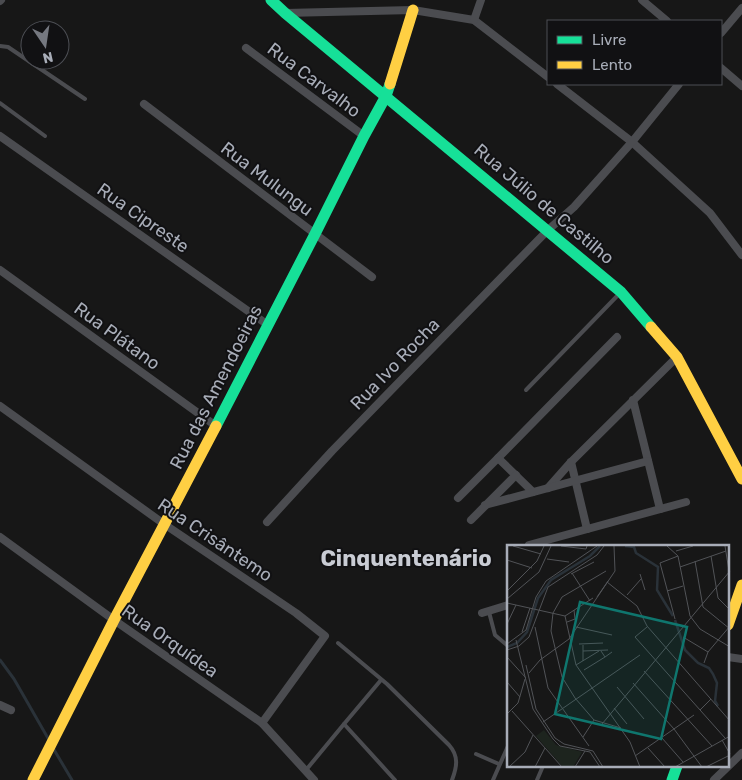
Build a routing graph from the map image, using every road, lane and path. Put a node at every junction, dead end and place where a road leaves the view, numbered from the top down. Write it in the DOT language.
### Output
graph roads {
  1 [pos="271,0"];
  2 [pos="481,0"];
  3 [pos="642,0"];
  4 [pos="742,8"];
  5 [pos="413,10"];
  6 [pos="285,12"];
  7 [pos="474,20"];
  8 [pos="666,20"];
  9 [pos="722,32"];
  10 [pos="0,46"];
  11 [pos="246,48"];
  12 [pos="722,69"];
  13 [pos="547,76"];
  14 [pos="557,85"];
  15 [pos="678,85"];
  16 [pos="742,86"];
  17 [pos="386,96"];
  18 [pos="85,99"];
  19 [pos="0,103"];
  20 [pos="144,104"];
  21 [pos="0,136"];
  22 [pos="45,136"];
  23 [pos="364,136"];
  24 [pos="632,142"];
  25 [pos="548,230"];
  26 [pos="315,234"];
  27 [pos="742,255"];
  28 [pos="0,270"];
  29 [pos="372,277"];
  30 [pos="621,292"];
  31 [pos="268,325"];
  32 [pos="617,337"];
  33 [pos="677,357"];
  34 [pos="526,390"];
  35 [pos="633,400"];
  36 [pos="0,406"];
  37 [pos="216,426"];
  38 [pos="498,458"];
  39 [pos="648,461"];
  40 [pos="571,462"];
  41 [pos="516,475"];
  42 [pos="742,479"];
  43 [pos="575,480"];
  44 [pos="548,488"];
  45 [pos="533,492"];
  46 [pos="458,498"];
  47 [pos="686,502"];
  48 [pos="485,505"];
  49 [pos="660,509"];
  50 [pos="471,520"];
  51 [pos="267,522"];
  52 [pos="164,524"];
  53 [pos="587,529"];
  54 [pos="0,537"];
  55 [pos="528,544"];
  56 [pos="742,585"];
  57 [pos="507,605"];
  58 [pos="486,612"];
  59 [pos="730,612"];
  60 [pos="114,620"];
  61 [pos="338,643"];
  62 [pos="507,645"];
  63 [pos="381,680"];
  64 [pos="0,705"];
  65 [pos="11,710"];
  66 [pos="262,723"];
  67 [pos="344,724"];
  68 [pos="507,748"];
  69 [pos="742,753"];
  70 [pos="476,754"];
  71 [pos="500,764"];
  72 [pos="730,765"];
  73 [pos="542,768"];
  74 [pos="676,768"];
  75 [pos="726,768"];
  76 [pos="306,770"];
  77 [pos="33,780"];
  78 [pos="314,780"];
  79 [pos="395,780"];
  80 [pos="452,780"];
  81 [pos="493,780"];
  82 [pos="537,780"];
  83 [pos="672,780"];
  84 [pos="714,780"];
  1 -- 6 [label="street, Rua Júlio de Castilho"];
  2 -- 7 [label="street"];
  3 -- 8 [label="street"];
  4 -- 9 [label="street"];
  5 -- 6 [label="street"];
  5 -- 7 [label="street"];
  5 -- 17 [label="street, Rua das Amendoeiras"];
  6 -- 17 [label="street, Rua Júlio de Castilho"];
  7 -- 13 [label="street"];
  10 -- 18 [label="lane"];
  11 -- 23 [label="street, Rua Carvalho"];
  12 -- 16 [label="street"];
  14 -- 24 [label="street"];
  15 -- 24 [label="street, Rua Ivo Rocha"];
  17 -- 23 [label="street, Rua das Amendoeiras"];
  17 -- 25 [label="street, Rua Júlio de Castilho"];
  19 -- 22 [label="lane"];
  20 -- 26 [label="street, Rua Mulungu"];
  21 -- 31 [label="street, Rua Cipreste"];
  23 -- 26 [label="street, Rua das Amendoeiras"];
  24 -- 25 [label="street, Rua Ivo Rocha"];
  24 -- 27 [label="street"];
  25 -- 30 [label="street, Rua Júlio de Castilho"];
  25 -- 51 [label="street, Rua Ivo Rocha"];
  26 -- 29 [label="street, Rua Mulungu"];
  26 -- 31 [label="street, Rua das Amendoeiras"];
  28 -- 37 [label="street, Rua Plátano"];
  30 -- 33 [label="street, Rua Júlio de Castilho"];
  30 -- 34 [label="lane"];
  31 -- 37 [label="street, Rua das Amendoeiras"];
  32 -- 38 [label="street"];
  33 -- 35 [label="street"];
  33 -- 42 [label="street, Rua Júlio de Castilho"];
  35 -- 39 [label="street"];
  35 -- 40 [label="street"];
  36 -- 52 [label="street, Rua Crisântemo"];
  37 -- 52 [label="street, Rua das Amendoeiras"];
  38 -- 41 [label="street"];
  38 -- 46 [label="street"];
  39 -- 43 [label="street"];
  39 -- 49 [label="street"];
  40 -- 43 [label="street"];
  40 -- 44 [label="street"];
  41 -- 45 [label="street"];
  41 -- 48 [label="street"];
  43 -- 44 [label="street"];
  43 -- 53 [label="street"];
  44 -- 45 [label="street"];
  45 -- 48 [label="street"];
  47 -- 49 [label="street"];
  48 -- 50 [label="street"];
  49 -- 53 [label="street"];
  52 -- 60 [label="street, Rua das Amendoeiras"];
  52 -- 66 [label="street, Rua Crisântemo"];
  53 -- 55 [label="street"];
  54 -- 60 [label="street, Rua Orquídea"];
  56 -- 59 [label="street"];
  57 -- 58 [label="street"];
  58 -- 62 [label="lane"];
  60 -- 66 [label="street, Rua Orquídea"];
  60 -- 77 [label="street, Rua das Amendoeiras"];
  61 -- 63 [label="lane"];
  63 -- 67 [label="lane"];
  63 -- 80 [label="lane"];
  64 -- 65 [label="street"];
  66 -- 76 [label="street, Rua Orquídea"];
  67 -- 76 [label="lane"];
  67 -- 79 [label="lane"];
  68 -- 71 [label="lane"];
  69 -- 72 [label="street"];
  70 -- 71 [label="lane"];
  71 -- 81 [label="lane"];
  73 -- 82 [label="lane"];
  74 -- 83 [label="street"];
  75 -- 84 [label="street"];
  76 -- 78 [label="street, Rua Orquídea"];
}
